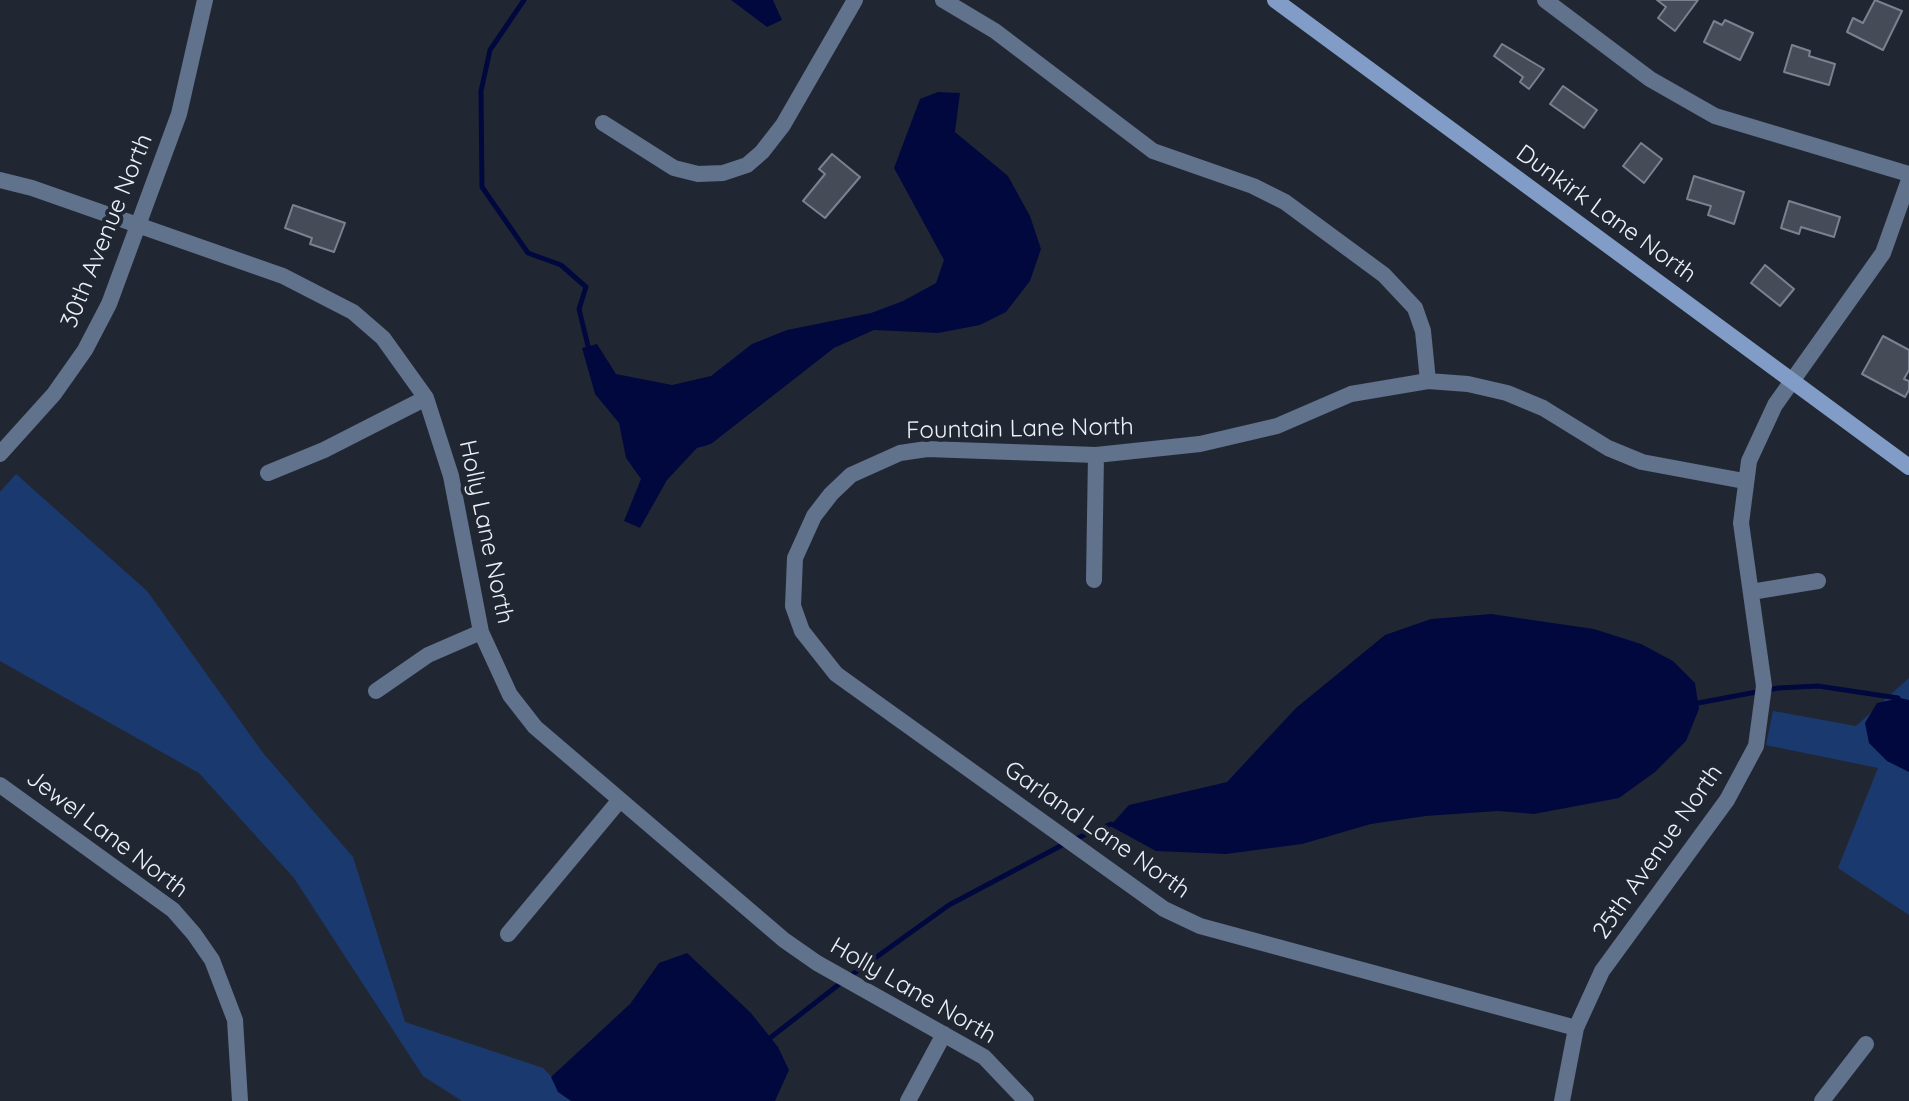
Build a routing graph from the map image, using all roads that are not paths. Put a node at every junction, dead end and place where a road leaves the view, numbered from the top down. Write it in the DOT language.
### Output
graph roads {
  1 [pos="205,0"];
  2 [pos="855,0"];
  3 [pos="943,0"];
  4 [pos="1275,0"];
  5 [pos="1545,0"];
  6 [pos="603,123"];
  7 [pos="1909,177"];
  8 [pos="0,180"];
  9 [pos="139,225"];
  10 [pos="1428,381"];
  11 [pos="1793,381"];
  12 [pos="426,398"];
  13 [pos="0,454"];
  14 [pos="1096,455"];
  15 [pos="1909,467"];
  16 [pos="268,473"];
  17 [pos="1744,481"];
  18 [pos="1094,580"];
  19 [pos="1818,581"];
  20 [pos="1751,592"];
  21 [pos="793,606"];
  22 [pos="481,632"];
  23 [pos="376,691"];
  24 [pos="0,785"];
  25 [pos="619,801"];
  26 [pos="508,934"];
  27 [pos="1576,1028"];
  28 [pos="944,1034"];
  29 [pos="1866,1044"];
  30 [pos="240,1101"];
  31 [pos="908,1101"];
  32 [pos="1026,1101"];
  33 [pos="1562,1101"];
  34 [pos="1822,1101"];
  1 -- 9 [label="street, 30th Avenue North"];
  2 -- 6 [label="street"];
  3 -- 10 [label="street"];
  4 -- 11 [label="street, Dunkirk Lane North"];
  5 -- 7 [label="street"];
  7 -- 11 [label="street, 25th Avenue North"];
  8 -- 9 [label="street, Holly Lane North"];
  9 -- 12 [label="street, Holly Lane North"];
  9 -- 13 [label="street, 30th Avenue North"];
  10 -- 14 [label="street, Fountain Lane North"];
  10 -- 17 [label="street, Fountain Lane North"];
  11 -- 15 [label="street, Dunkirk Lane North"];
  11 -- 17 [label="street, 25th Avenue North"];
  12 -- 16 [label="street"];
  12 -- 22 [label="street, Holly Lane North"];
  14 -- 18 [label="street"];
  14 -- 21 [label="street, Fountain Lane North"];
  17 -- 20 [label="street, 25th Avenue North"];
  19 -- 20 [label="street"];
  20 -- 27 [label="street, 25th Avenue North"];
  21 -- 27 [label="street, Garland Lane North"];
  22 -- 23 [label="street"];
  22 -- 25 [label="street, Holly Lane North"];
  24 -- 30 [label="street, Jewel Lane North"];
  25 -- 26 [label="street"];
  25 -- 28 [label="street, Holly Lane North"];
  27 -- 33 [label="street, 25th Avenue North"];
  28 -- 31 [label="street"];
  28 -- 32 [label="street, Holly Lane North"];
  29 -- 34 [label="street"];
}
